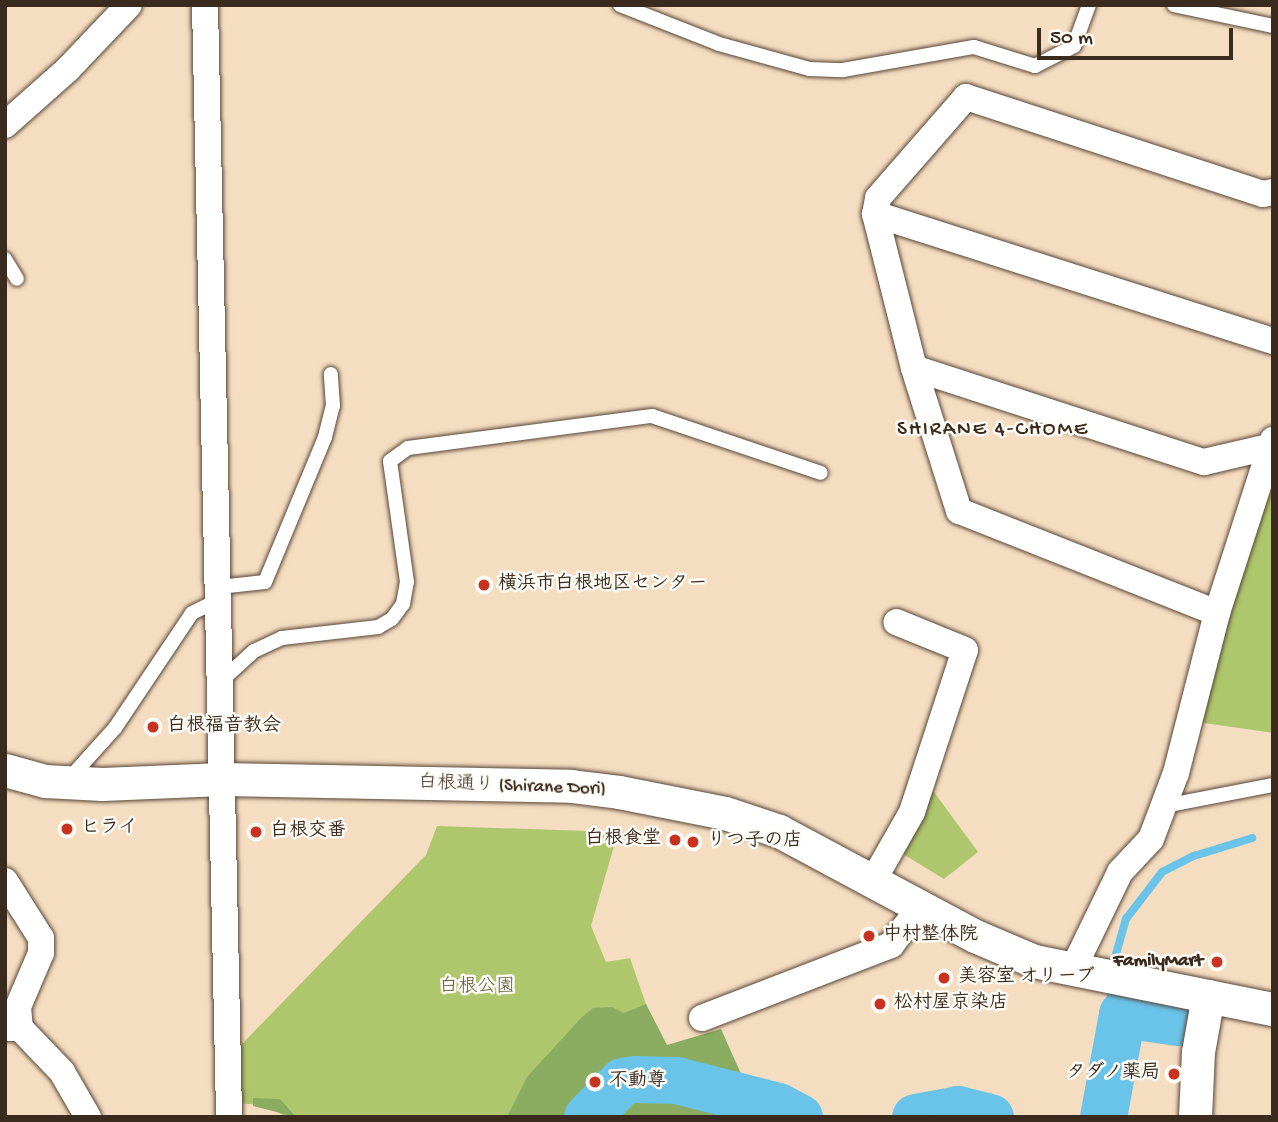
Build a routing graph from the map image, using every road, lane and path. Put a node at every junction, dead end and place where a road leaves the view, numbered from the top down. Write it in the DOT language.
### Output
graph roads {
  1 [pos="129,5"];
  2 [pos="205,5"];
  3 [pos="620,5"];
  4 [pos="1089,5"];
  5 [pos="1174,5"];
  6 [pos="1273,26"];
  7 [pos="5,125"];
  8 [pos="1273,192"];
  9 [pos="874,214"];
  10 [pos="5,259"];
  11 [pos="17,279"];
  12 [pos="1273,341"];
  13 [pos="914,368"];
  14 [pos="331,374"];
  15 [pos="1272,444"];
  16 [pos="821,473"];
  17 [pos="219,594"];
  18 [pos="1217,613"];
  19 [pos="896,622"];
  20 [pos="221,681"];
  21 [pos="5,770"];
  22 [pos="222,779"];
  23 [pos="66,782"];
  24 [pos="1273,785"];
  25 [pos="1164,806"];
  26 [pos="874,878"];
  27 [pos="5,881"];
  28 [pos="922,905"];
  29 [pos="1073,969"];
  30 [pos="1207,1005"];
  31 [pos="1273,1009"];
  32 [pos="702,1018"];
  33 [pos="13,1028"];
  34 [pos="88,1117"];
  35 [pos="229,1117"];
  36 [pos="1195,1117"];
  1 -- 7 [label="street"];
  2 -- 17 [label="street"];
  3 -- 4 [label="lane"];
  5 -- 6 [label="lane"];
  8 -- 9 [label="street"];
  9 -- 12 [label="street"];
  9 -- 13 [label="street"];
  10 -- 11 [label="lane"];
  13 -- 15 [label="street"];
  13 -- 18 [label="street"];
  14 -- 17 [label="lane"];
  15 -- 18 [label="street"];
  16 -- 20 [label="lane"];
  17 -- 20 [label="street"];
  17 -- 23 [label="lane"];
  18 -- 25 [label="street"];
  19 -- 26 [label="street"];
  20 -- 22 [label="street"];
  21 -- 23 [label="street, 白根通り (Shirane Dori)"];
  22 -- 23 [label="street, 白根通り (Shirane Dori)"];
  22 -- 26 [label="street, 白根通り (Shirane Dori)"];
  22 -- 35 [label="street"];
  24 -- 25 [label="lane"];
  25 -- 29 [label="street"];
  26 -- 28 [label="street, 白根通り (Shirane Dori)"];
  27 -- 33 [label="street"];
  28 -- 29 [label="street, 白根通り (Shirane Dori)"];
  28 -- 32 [label="street"];
  29 -- 30 [label="street, 白根通り (Shirane Dori)"];
  30 -- 31 [label="street, 白根通り (Shirane Dori)"];
  30 -- 36 [label="street"];
  33 -- 34 [label="street"];
}
